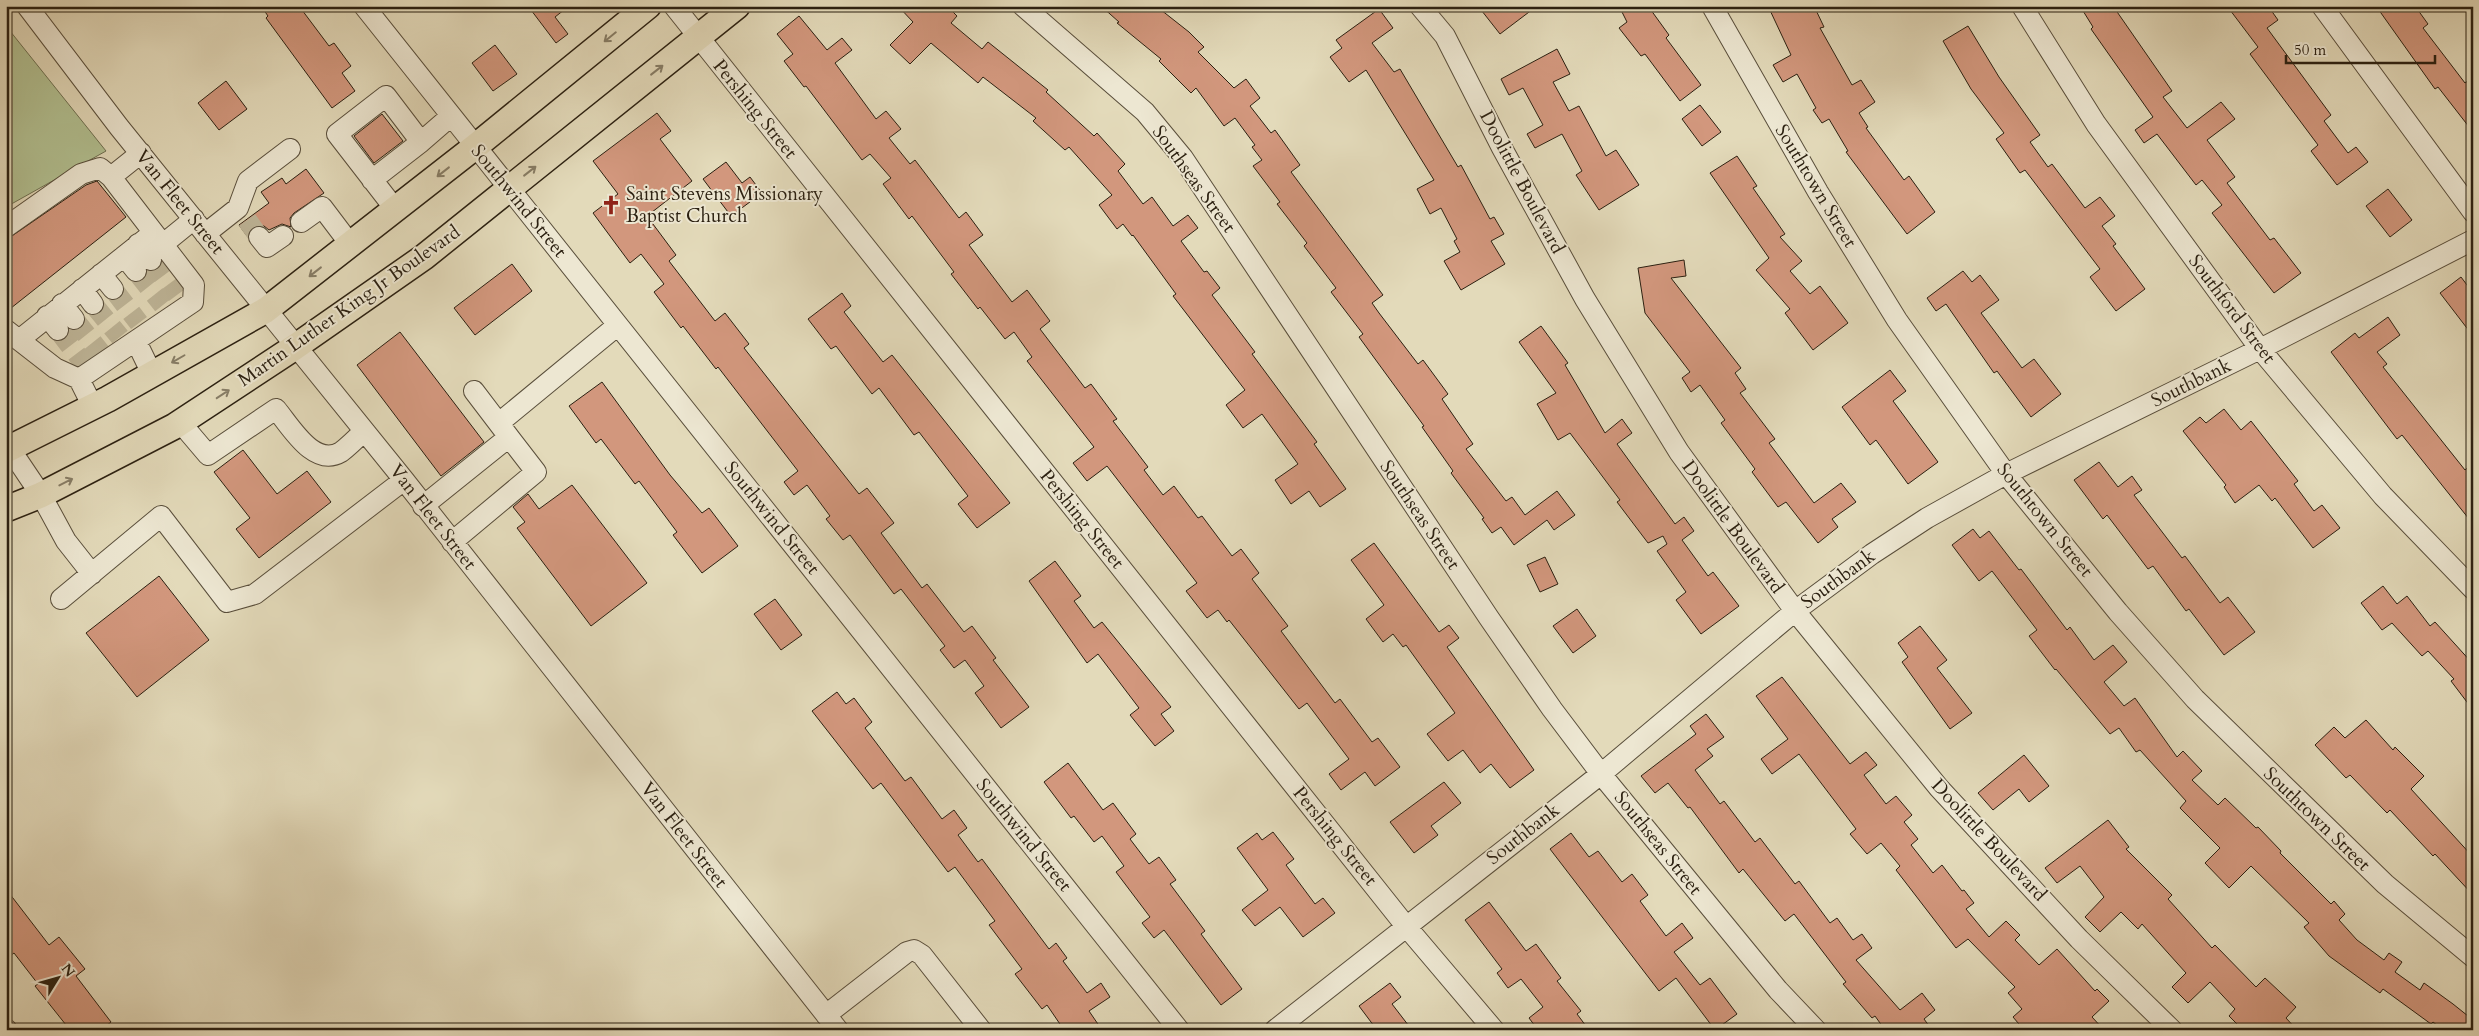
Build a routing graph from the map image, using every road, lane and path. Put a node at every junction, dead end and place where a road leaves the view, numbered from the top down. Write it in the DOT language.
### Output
graph roads {
  1 [pos="27,6"];
  2 [pos="364,6"];
  3 [pos="648,6"];
  4 [pos="674,6"];
  5 [pos="737,6"];
  6 [pos="1022,6"];
  7 [pos="1420,6"];
  8 [pos="1712,6"];
  9 [pos="2022,6"];
  10 [pos="2322,6"];
  11 [pos="698,37"];
  12 [pos="452,116"];
  13 [pos="421,142"];
  14 [pos="476,146"];
  15 [pos="290,149"];
  16 [pos="141,154"];
  17 [pos="111,177"];
  18 [pos="372,180"];
  19 [pos="509,188"];
  20 [pos="395,209"];
  21 [pos="2473,212"];
  22 [pos="300,222"];
  23 [pos="199,226"];
  24 [pos="6,227"];
  25 [pos="283,236"];
  26 [pos="260,237"];
  27 [pos="2473,240"];
  28 [pos="350,244"];
  29 [pos="144,251"];
  30 [pos="266,310"];
  31 [pos="618,325"];
  32 [pos="12,335"];
  33 [pos="134,336"];
  34 [pos="295,347"];
  35 [pos="2260,349"];
  36 [pos="84,372"];
  37 [pos="152,374"];
  38 [pos="474,391"];
  39 [pos="93,407"];
  40 [pos="180,422"];
  41 [pos="504,430"];
  42 [pos="364,431"];
  43 [pos="7,447"];
  44 [pos="2006,474"];
  45 [pos="404,480"];
  46 [pos="40,495"];
  47 [pos="423,506"];
  48 [pos="6,509"];
  49 [pos="452,542"];
  50 [pos="92,574"];
  51 [pos="2473,589"];
  52 [pos="61,599"];
  53 [pos="1795,611"];
  54 [pos="1601,774"];
  55 [pos="1405,925"];
  56 [pos="2473,957"];
  57 [pos="832,1022"];
  58 [pos="980,1030"];
  59 [pos="1179,1030"];
  60 [pos="1276,1030"];
  61 [pos="1494,1030"];
  62 [pos="1816,1030"];
  63 [pos="2172,1030"];
  1 -- 16 [label="street, Van Fleet Street"];
  2 -- 12 [label="street, Southwind Street"];
  3 -- 14 [label="main road, one-way"];
  4 -- 11 [label="street, Pershing Street"];
  5 -- 11 [label="main road, Martin Luther King Jr Boulevard"];
  6 -- 54 [label="street, Southseas Street"];
  7 -- 53 [label="street, Doolittle Boulevard"];
  8 -- 44 [label="street, Southtown Street"];
  9 -- 35 [label="street, Southford Street"];
  10 -- 21 [label="street"];
  19 -- 11 [label="main road, Martin Luther King Jr Boulevard, one-way"];
  11 -- 55 [label="street, Pershing Street"];
  12 -- 13 [label="street"];
  12 -- 14 [label="street, Southwind Street"];
  13 -- 18 [label="street"];
  13 -- 18 [label="street"];
  14 -- 19 [label="street, Southwind Street"];
  14 -- 20 [label="main road, one-way"];
  15 -- 23 [label="street"];
  16 -- 17 [label="street"];
  16 -- 23 [label="street, Van Fleet Street"];
  17 -- 24 [label="street"];
  17 -- 29 [label="street"];
  18 -- 20 [label="street"];
  19 -- 31 [label="street, Southwind Street"];
  19 -- 34 [label="main road, Martin Luther King Jr Boulevard"];
  20 -- 28 [label="main road"];
  22 -- 28 [label="street"];
  23 -- 29 [label="street"];
  23 -- 30 [label="street, Van Fleet Street"];
  25 -- 26 [label="street"];
  27 -- 35 [label="street, Southbank"];
  28 -- 30 [label="main road, one-way"];
  29 -- 32 [label="street"];
  29 -- 33 [label="street"];
  30 -- 34 [label="street, Van Fleet Street"];
  30 -- 37 [label="main road, one-way"];
  31 -- 41 [label="street"];
  31 -- 59 [label="street, Southwind Street"];
  32 -- 36 [label="street"];
  33 -- 36 [label="street"];
  33 -- 37 [label="street"];
  40 -- 34 [label="main road, Martin Luther King Jr Boulevard, one-way"];
  34 -- 42 [label="street, Van Fleet Street"];
  35 -- 44 [label="street, Southbank"];
  35 -- 51 [label="street, Southford Street"];
  36 -- 39 [label="street"];
  37 -- 39 [label="main road"];
  38 -- 41 [label="street"];
  39 -- 43 [label="main road"];
  40 -- 42 [label="street"];
  46 -- 40 [label="main road, Martin Luther King Jr Boulevard, one-way"];
  41 -- 47 [label="street"];
  41 -- 49 [label="street"];
  42 -- 45 [label="street, Van Fleet Street"];
  43 -- 46 [label="street"];
  44 -- 53 [label="street, Southbank"];
  44 -- 56 [label="street, Southtown Street"];
  45 -- 47 [label="street, Van Fleet Street"];
  45 -- 50 [label="street"];
  46 -- 48 [label="main road, Martin Luther King Jr Boulevard"];
  46 -- 50 [label="street"];
  47 -- 49 [label="street, Van Fleet Street"];
  49 -- 57 [label="street, Van Fleet Street"];
  50 -- 52 [label="street"];
  53 -- 54 [label="street, Southbank"];
  53 -- 63 [label="street, Doolittle Boulevard"];
  54 -- 55 [label="street, Southbank"];
  54 -- 62 [label="street, Southseas Street"];
  55 -- 60 [label="street, Southbank"];
  55 -- 61 [label="street, Pershing Street"];
  57 -- 58 [label="street"];
}
